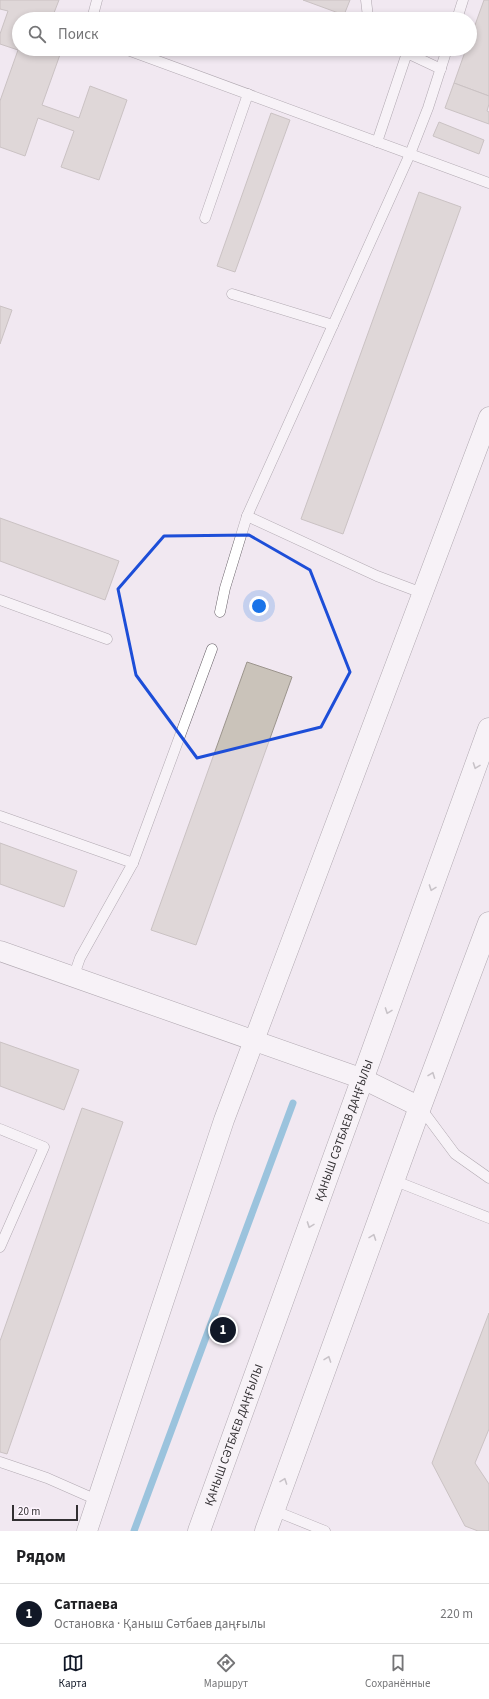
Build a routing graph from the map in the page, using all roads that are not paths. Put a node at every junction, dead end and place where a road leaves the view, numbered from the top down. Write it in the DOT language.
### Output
graph roads {
  1 [pos="97,0"];
  2 [pos="366,0"];
  3 [pos="463,0"];
  4 [pos="94,12"];
  5 [pos="367,12"];
  6 [pos="459,12"];
  7 [pos="144,56"];
  8 [pos="404,56"];
  9 [pos="416,56"];
  10 [pos="445,56"];
  11 [pos="441,69"];
  12 [pos="248,94"];
  13 [pos="377,142"];
  14 [pos="410,154"];
  15 [pos="489,183"];
  16 [pos="205,218"];
  17 [pos="232,294"];
  18 [pos="333,325"];
  19 [pos="489,417"];
  20 [pos="247,516"];
  21 [pos="422,593"];
  22 [pos="0,600"];
  23 [pos="220,612"];
  24 [pos="107,639"];
  25 [pos="212,649"];
  26 [pos="489,729"];
  27 [pos="0,816"];
  28 [pos="133,863"];
  29 [pos="489,923"];
  30 [pos="0,951"];
  31 [pos="73,978"];
  32 [pos="253,1040"];
  33 [pos="363,1079"];
  34 [pos="420,1107"];
  35 [pos="0,1129"];
  36 [pos="489,1178"];
  37 [pos="393,1180"];
  38 [pos="489,1218"];
  39 [pos="0,1247"];
  40 [pos="0,1462"];
  41 [pos="97,1500"];
  42 [pos="273,1510"];
  43 [pos="87,1531"];
  44 [pos="198,1531"];
  45 [pos="266,1531"];
  46 [pos="325,1531"];
  1 -- 4 [label="lane"];
  2 -- 5 [label="lane"];
  3 -- 6 [label="lane"];
  7 -- 12 [label="lane"];
  8 -- 13 [label="lane"];
  9 -- 11 [label="lane"];
  10 -- 11 [label="lane"];
  11 -- 14 [label="lane"];
  12 -- 13 [label="lane"];
  12 -- 16 [label="lane"];
  13 -- 14 [label="lane"];
  14 -- 15 [label="lane"];
  14 -- 18 [label="lane"];
  17 -- 18 [label="lane"];
  18 -- 20 [label="lane"];
  19 -- 21 [label="street"];
  20 -- 21 [label="lane"];
  20 -- 23 [label="lane"];
  21 -- 32 [label="street"];
  22 -- 24 [label="lane"];
  25 -- 28 [label="lane"];
  26 -- 33 [label="main road, ҚАНЫШ СӘТБАЕВ ДАҢҒЫЛЫ, one-way"];
  27 -- 28 [label="lane"];
  28 -- 31 [label="lane"];
  34 -- 29 [label="main road, one-way"];
  30 -- 31 [label="street"];
  31 -- 32 [label="street"];
  32 -- 33 [label="street"];
  32 -- 41 [label="street"];
  33 -- 34 [label="street"];
  33 -- 44 [label="main road, ҚАНЫШ СӘТБАЕВ ДАҢҒЫЛЫ, one-way"];
  34 -- 36 [label="lane"];
  34 -- 37 [label="main road"];
  35 -- 39 [label="lane"];
  37 -- 38 [label="lane"];
  42 -- 37 [label="main road, one-way"];
  40 -- 41 [label="lane"];
  41 -- 43 [label="street"];
  42 -- 45 [label="main road"];
  42 -- 46 [label="lane"];
}
